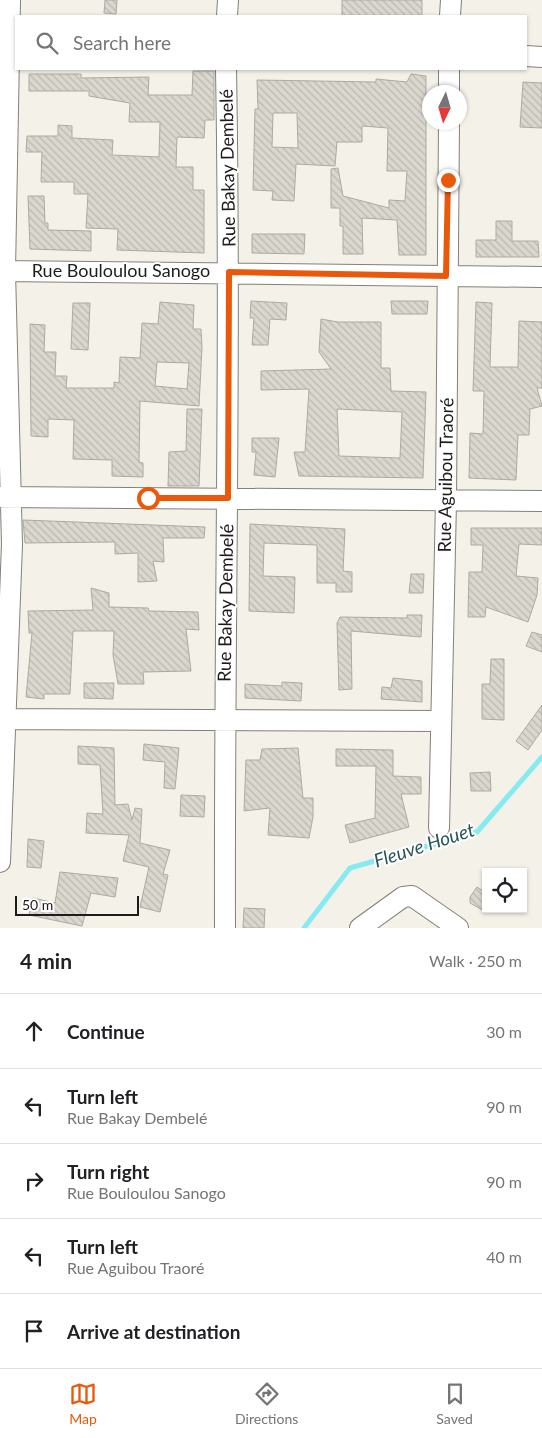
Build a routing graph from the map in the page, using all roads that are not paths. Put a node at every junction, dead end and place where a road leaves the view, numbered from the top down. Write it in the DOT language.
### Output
graph roads {
  1 [pos="10,0"];
  2 [pos="228,0"];
  3 [pos="451,0"];
  4 [pos="227,15"];
  5 [pos="450,15"];
  6 [pos="9,56"];
  7 [pos="527,56"];
  8 [pos="542,57"];
  9 [pos="226,70"];
  10 [pos="449,70"];
  11 [pos="449,85"];
  12 [pos="449,130"];
  13 [pos="2,271"];
  14 [pos="229,272"];
  15 [pos="446,276"];
  16 [pos="542,277"];
  17 [pos="5,497"];
  18 [pos="228,498"];
  19 [pos="446,501"];
  20 [pos="542,501"];
  21 [pos="3,719"];
  22 [pos="224,720"];
  23 [pos="441,721"];
  24 [pos="439,828"];
  25 [pos="0,862"];
  26 [pos="225,928"];
  27 [pos="360,928"];
  28 [pos="458,928"];
  1 -- 6 [label="street"];
  2 -- 4 [label="street"];
  3 -- 5 [label="street"];
  6 -- 13 [label="street"];
  7 -- 8 [label="street"];
  9 -- 14 [label="street, Rue Bakay Dembelé"];
  10 -- 11 [label="street"];
  12 -- 15 [label="street, Rue Aguibou Traoré"];
  13 -- 14 [label="street, Rue Bouloulou Sanogo"];
  13 -- 17 [label="street"];
  14 -- 15 [label="street, Rue Bouloulou Sanogo"];
  14 -- 18 [label="street, Rue Bakay Dembelé"];
  15 -- 16 [label="street, Rue Bouloulou Sanogo"];
  15 -- 19 [label="street, Rue Aguibou Traoré"];
  17 -- 18 [label="street"];
  17 -- 21 [label="street"];
  18 -- 19 [label="street"];
  18 -- 22 [label="street, Rue Bakay Dembelé"];
  19 -- 20 [label="street"];
  19 -- 23 [label="street, Rue Aguibou Traoré"];
  21 -- 22 [label="street"];
  21 -- 25 [label="street"];
  22 -- 23 [label="street"];
  22 -- 26 [label="street, Rue Bakay Dembelé"];
  23 -- 24 [label="street, Rue Aguibou Traoré"];
  27 -- 28 [label="street"];
}
